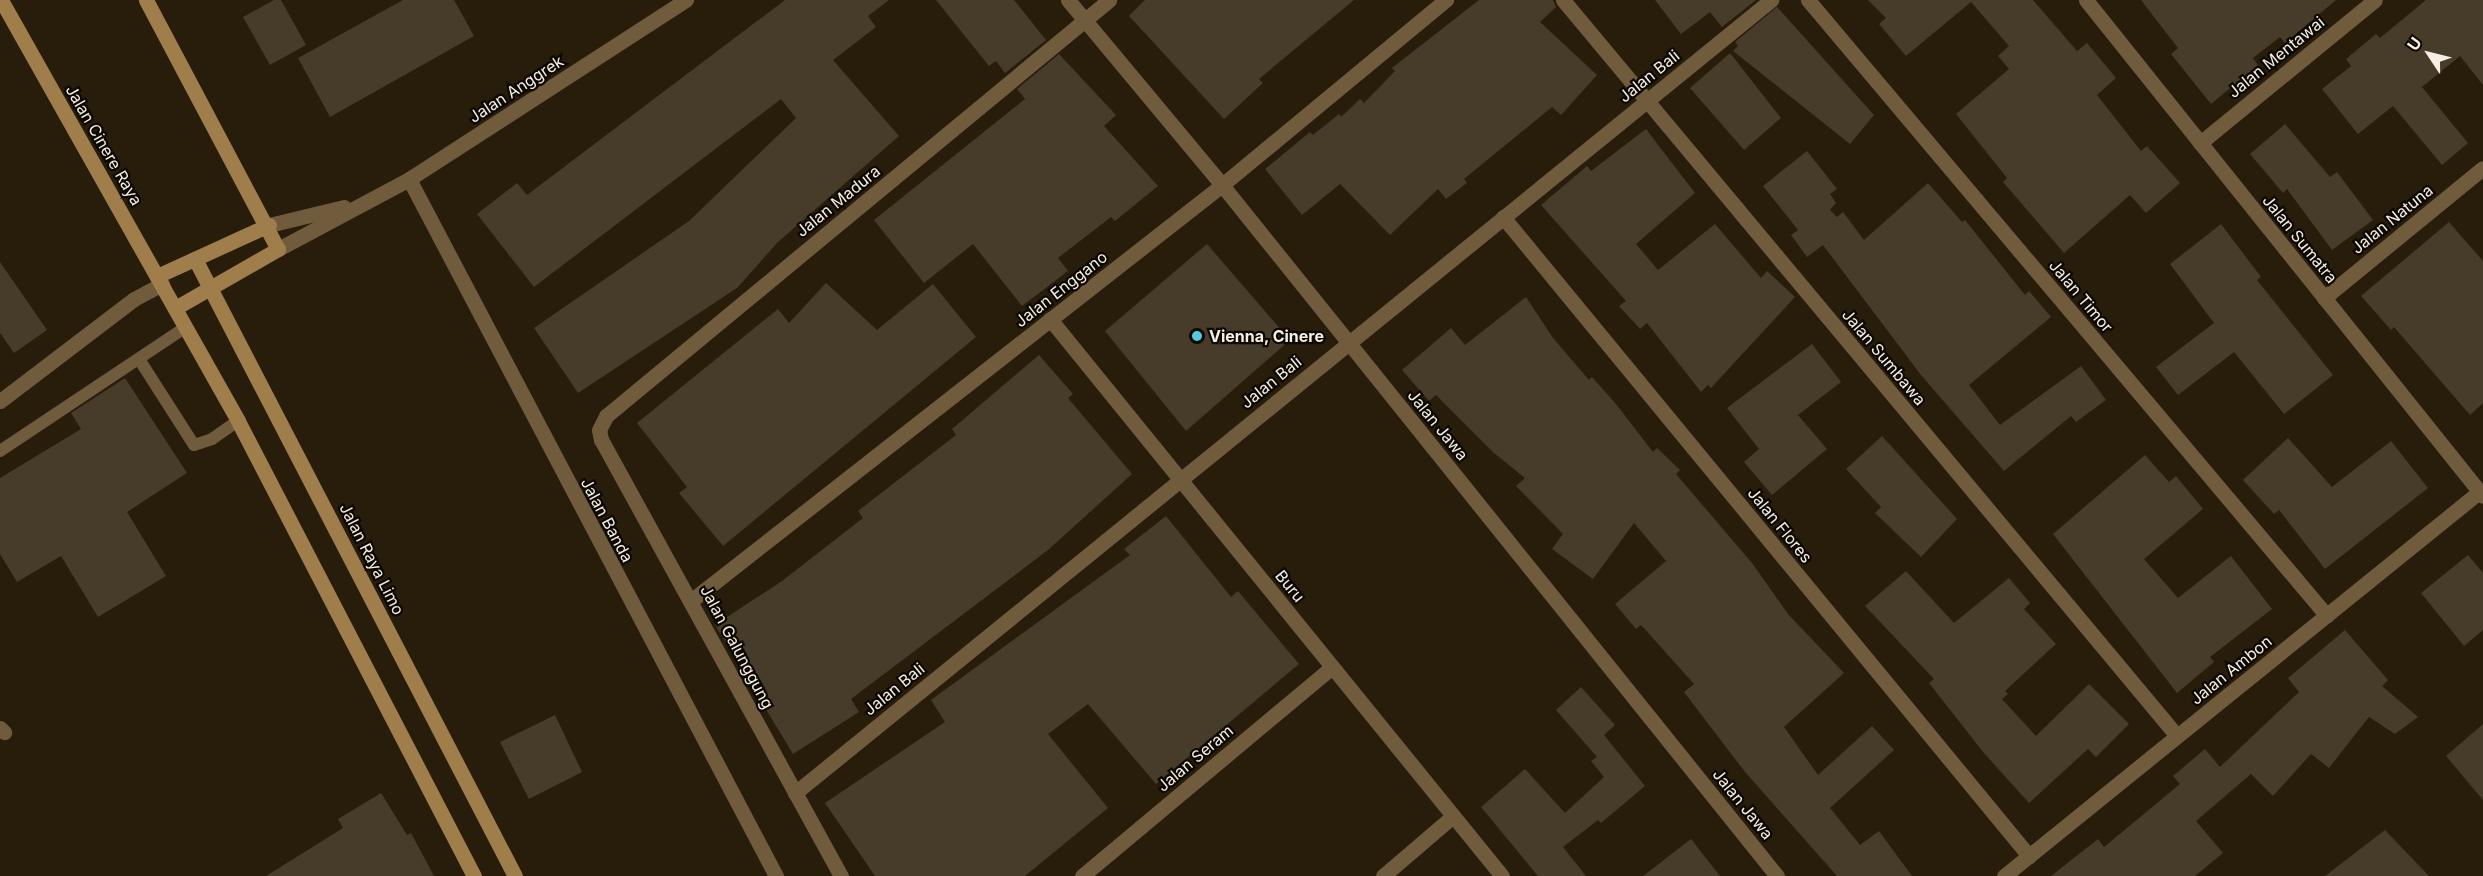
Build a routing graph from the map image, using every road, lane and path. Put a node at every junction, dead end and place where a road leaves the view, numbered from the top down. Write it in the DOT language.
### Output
graph roads {
  1 [pos="1,0"];
  2 [pos="146,0"];
  3 [pos="686,0"];
  4 [pos="1068,0"];
  5 [pos="1109,0"];
  6 [pos="1446,0"];
  7 [pos="1563,0"];
  8 [pos="1771,0"];
  9 [pos="1808,0"];
  10 [pos="2375,0"];
  11 [pos="2089,1"];
  12 [pos="1085,21"];
  13 [pos="1647,100"];
  14 [pos="2200,143"];
  15 [pos="2481,174"];
  16 [pos="409,179"];
  17 [pos="1222,185"];
  18 [pos="362,203"];
  19 [pos="1503,217"];
  20 [pos="268,225"];
  21 [pos="279,249"];
  22 [pos="195,259"];
  23 [pos="159,280"];
  24 [pos="212,288"];
  25 [pos="2324,298"];
  26 [pos="175,308"];
  27 [pos="1050,320"];
  28 [pos="186,327"];
  29 [pos="1349,343"];
  30 [pos="139,359"];
  31 [pos="0,401"];
  32 [pos="238,422"];
  33 [pos="599,435"];
  34 [pos="0,451"];
  35 [pos="1180,480"];
  36 [pos="2481,494"];
  37 [pos="692,600"];
  38 [pos="2327,616"];
  39 [pos="1332,667"];
  40 [pos="2177,736"];
  41 [pos="795,793"];
  42 [pos="1453,816"];
  43 [pos="2029,856"];
  44 [pos="474,876"];
  45 [pos="515,876"];
  46 [pos="776,876"];
  47 [pos="841,876"];
  48 [pos="1082,876"];
  49 [pos="1383,876"];
  50 [pos="1502,876"];
  51 [pos="1777,876"];
  52 [pos="2004,876"];
  1 -- 23 [label="main road, Jalan Cinere Raya"];
  2 -- 20 [label="main road"];
  3 -- 16 [label="street, Jalan Anggrek"];
  4 -- 12 [label="street, Jalan Jawa"];
  5 -- 12 [label="street, Jalan Madura"];
  6 -- 17 [label="street, Jalan Enggano"];
  7 -- 13 [label="street, Jalan Sumbawa"];
  8 -- 13 [label="street, Jalan Bali"];
  9 -- 38 [label="street, Jalan Timor"];
  10 -- 14 [label="street, Jalan Mentawai"];
  11 -- 14 [label="street, Jalan Sumatra"];
  12 -- 17 [label="street, Jalan Jawa"];
  12 -- 33 [label="street, Jalan Madura"];
  13 -- 19 [label="street, Jalan Bali"];
  13 -- 40 [label="street, Jalan Sumbawa"];
  14 -- 25 [label="street, Jalan Sumatra"];
  15 -- 25 [label="street, Jalan Natuna"];
  16 -- 18 [label="street, Jalan Anggrek"];
  16 -- 46 [label="street, Jalan Banda"];
  17 -- 27 [label="street, Jalan Enggano"];
  17 -- 29 [label="street, Jalan Jawa"];
  18 -- 20 [label="street, Jalan Anggrek"];
  18 -- 21 [label="street, Jalan Anggrek"];
  19 -- 29 [label="street, Jalan Bali"];
  19 -- 43 [label="street, Jalan Flores"];
  20 -- 21 [label="main road"];
  20 -- 22 [label="main road, Jalan Anggrek"];
  21 -- 24 [label="main road, Jalan Anggrek"];
  22 -- 23 [label="main road, Jalan Anggrek"];
  22 -- 24 [label="main road, Jalan Raya Limo"];
  23 -- 26 [label="main road, Jalan Cinere Raya"];
  23 -- 31 [label="street"];
  24 -- 26 [label="main road, Jalan Anggrek"];
  24 -- 45 [label="main road, Jalan Raya Limo"];
  25 -- 36 [label="street, Jalan Sumatra"];
  26 -- 28 [label="main road"];
  27 -- 35 [label="street, Buru"];
  27 -- 37 [label="street, Jalan Enggano"];
  28 -- 30 [label="lane"];
  28 -- 32 [label="main road"];
  29 -- 35 [label="street, Jalan Bali"];
  29 -- 51 [label="street, Jalan Jawa"];
  30 -- 32 [label="lane"];
  30 -- 34 [label="lane"];
  32 -- 44 [label="main road"];
  33 -- 37 [label="street, Jalan Galunggung"];
  35 -- 39 [label="street, Buru"];
  35 -- 41 [label="street, Jalan Bali"];
  36 -- 38 [label="street, Jalan Ambon"];
  37 -- 41 [label="street, Jalan Galunggung"];
  38 -- 40 [label="street, Jalan Ambon"];
  39 -- 42 [label="street, Buru"];
  39 -- 48 [label="street, Jalan Seram"];
  40 -- 43 [label="street, Jalan Ambon"];
  41 -- 47 [label="street, Jalan Galunggung"];
  42 -- 49 [label="street"];
  42 -- 50 [label="street, Buru"];
  43 -- 52 [label="street, Jalan Ambon"];
}
